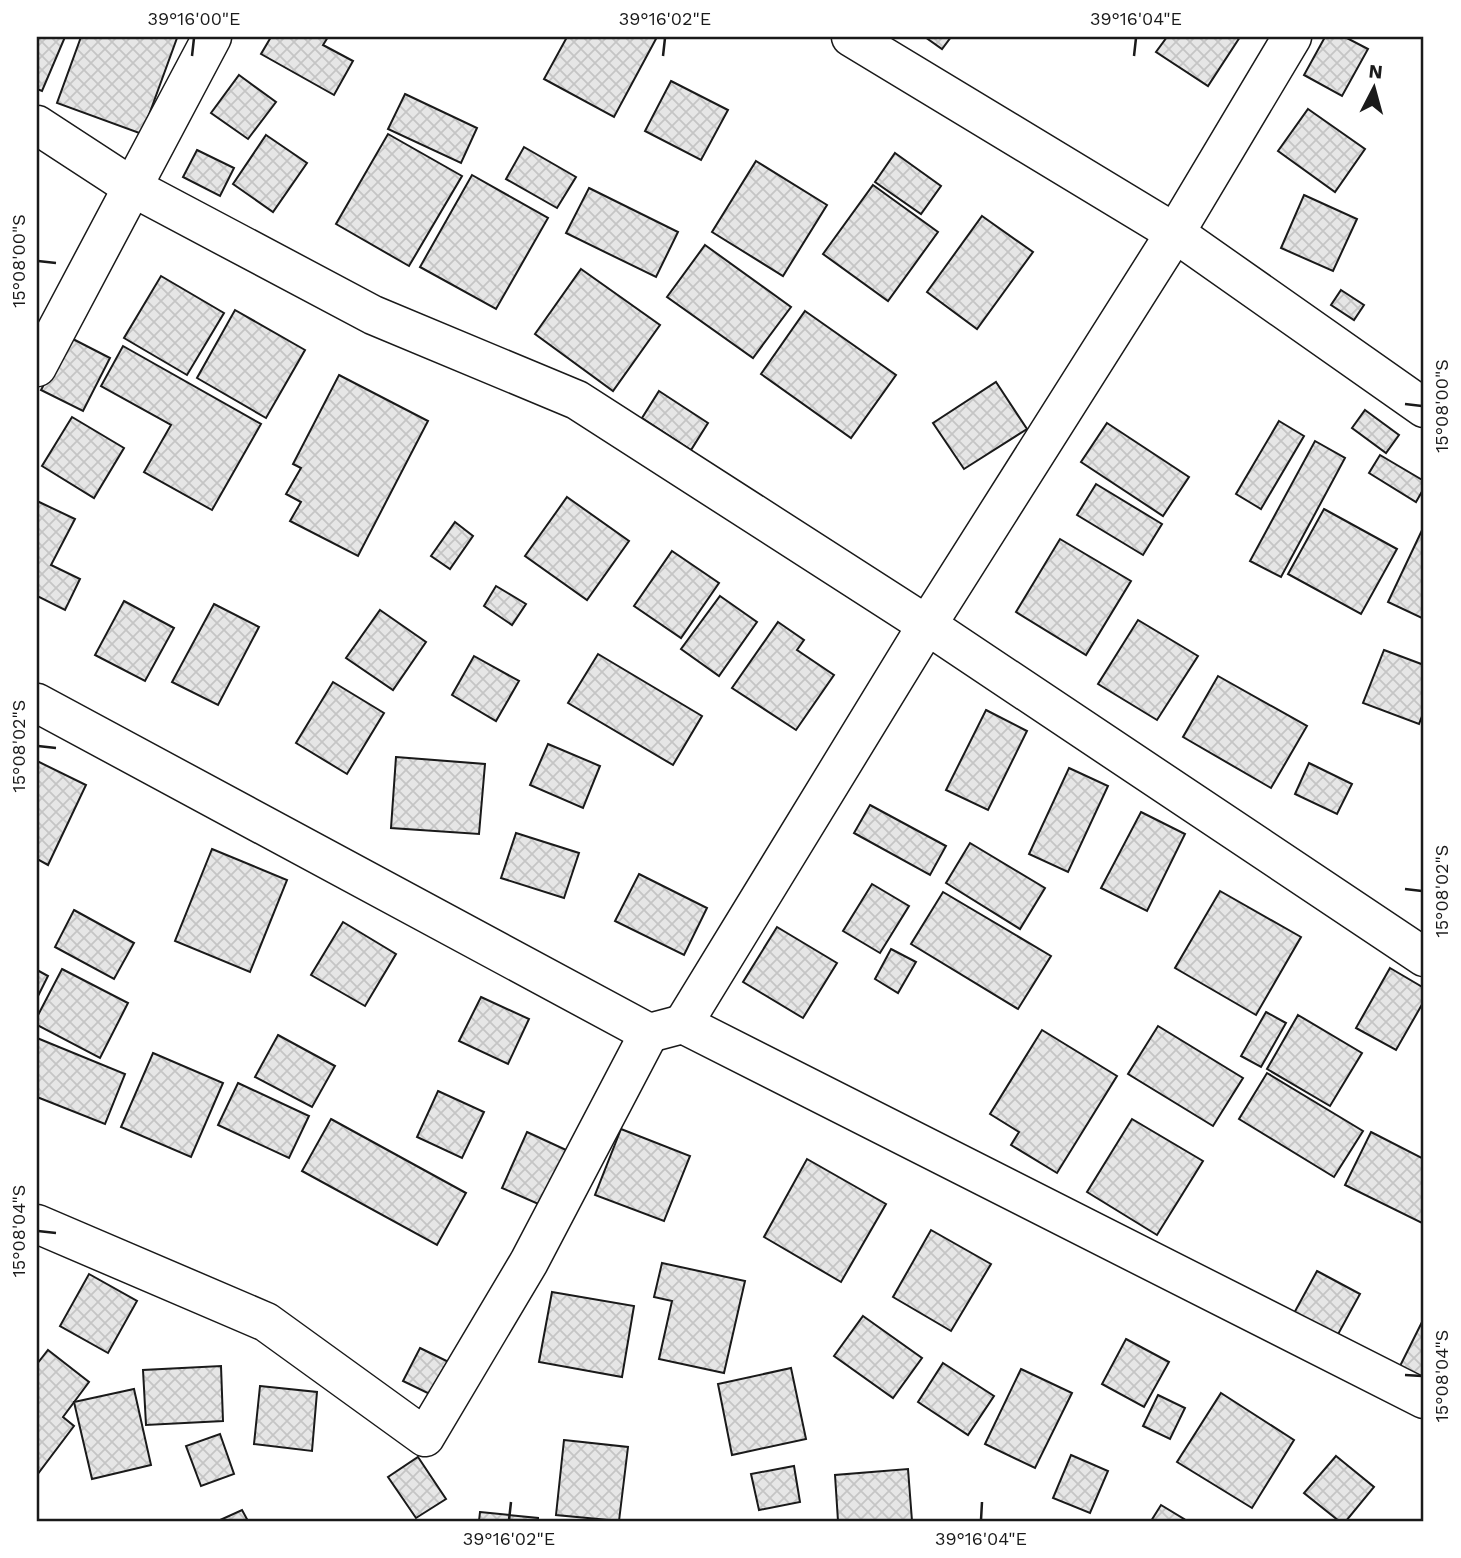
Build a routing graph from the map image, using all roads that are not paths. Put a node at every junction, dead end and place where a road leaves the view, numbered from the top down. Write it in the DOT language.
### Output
graph roads {
  1 [pos="212,37"];
  2 [pos="851,37"];
  3 [pos="1292,37"];
  4 [pos="37,125"];
  5 [pos="132,187"];
  6 [pos="1175,233"];
  7 [pos="37,367"];
  8 [pos="1424,408"];
  9 [pos="927,625"];
  10 [pos="37,703"];
  11 [pos="1424,957"];
  12 [pos="666,1028"];
  13 [pos="37,1224"];
  14 [pos="1424,1399"];
  1 -- 5 [label="street"];
  2 -- 6 [label="street"];
  3 -- 6 [label="street"];
  4 -- 5 [label="street"];
  5 -- 7 [label="street"];
  5 -- 9 [label="street"];
  6 -- 8 [label="street"];
  6 -- 9 [label="street"];
  9 -- 11 [label="street"];
  9 -- 12 [label="street"];
  10 -- 12 [label="street"];
  12 -- 13 [label="street"];
  12 -- 14 [label="street"];
}
